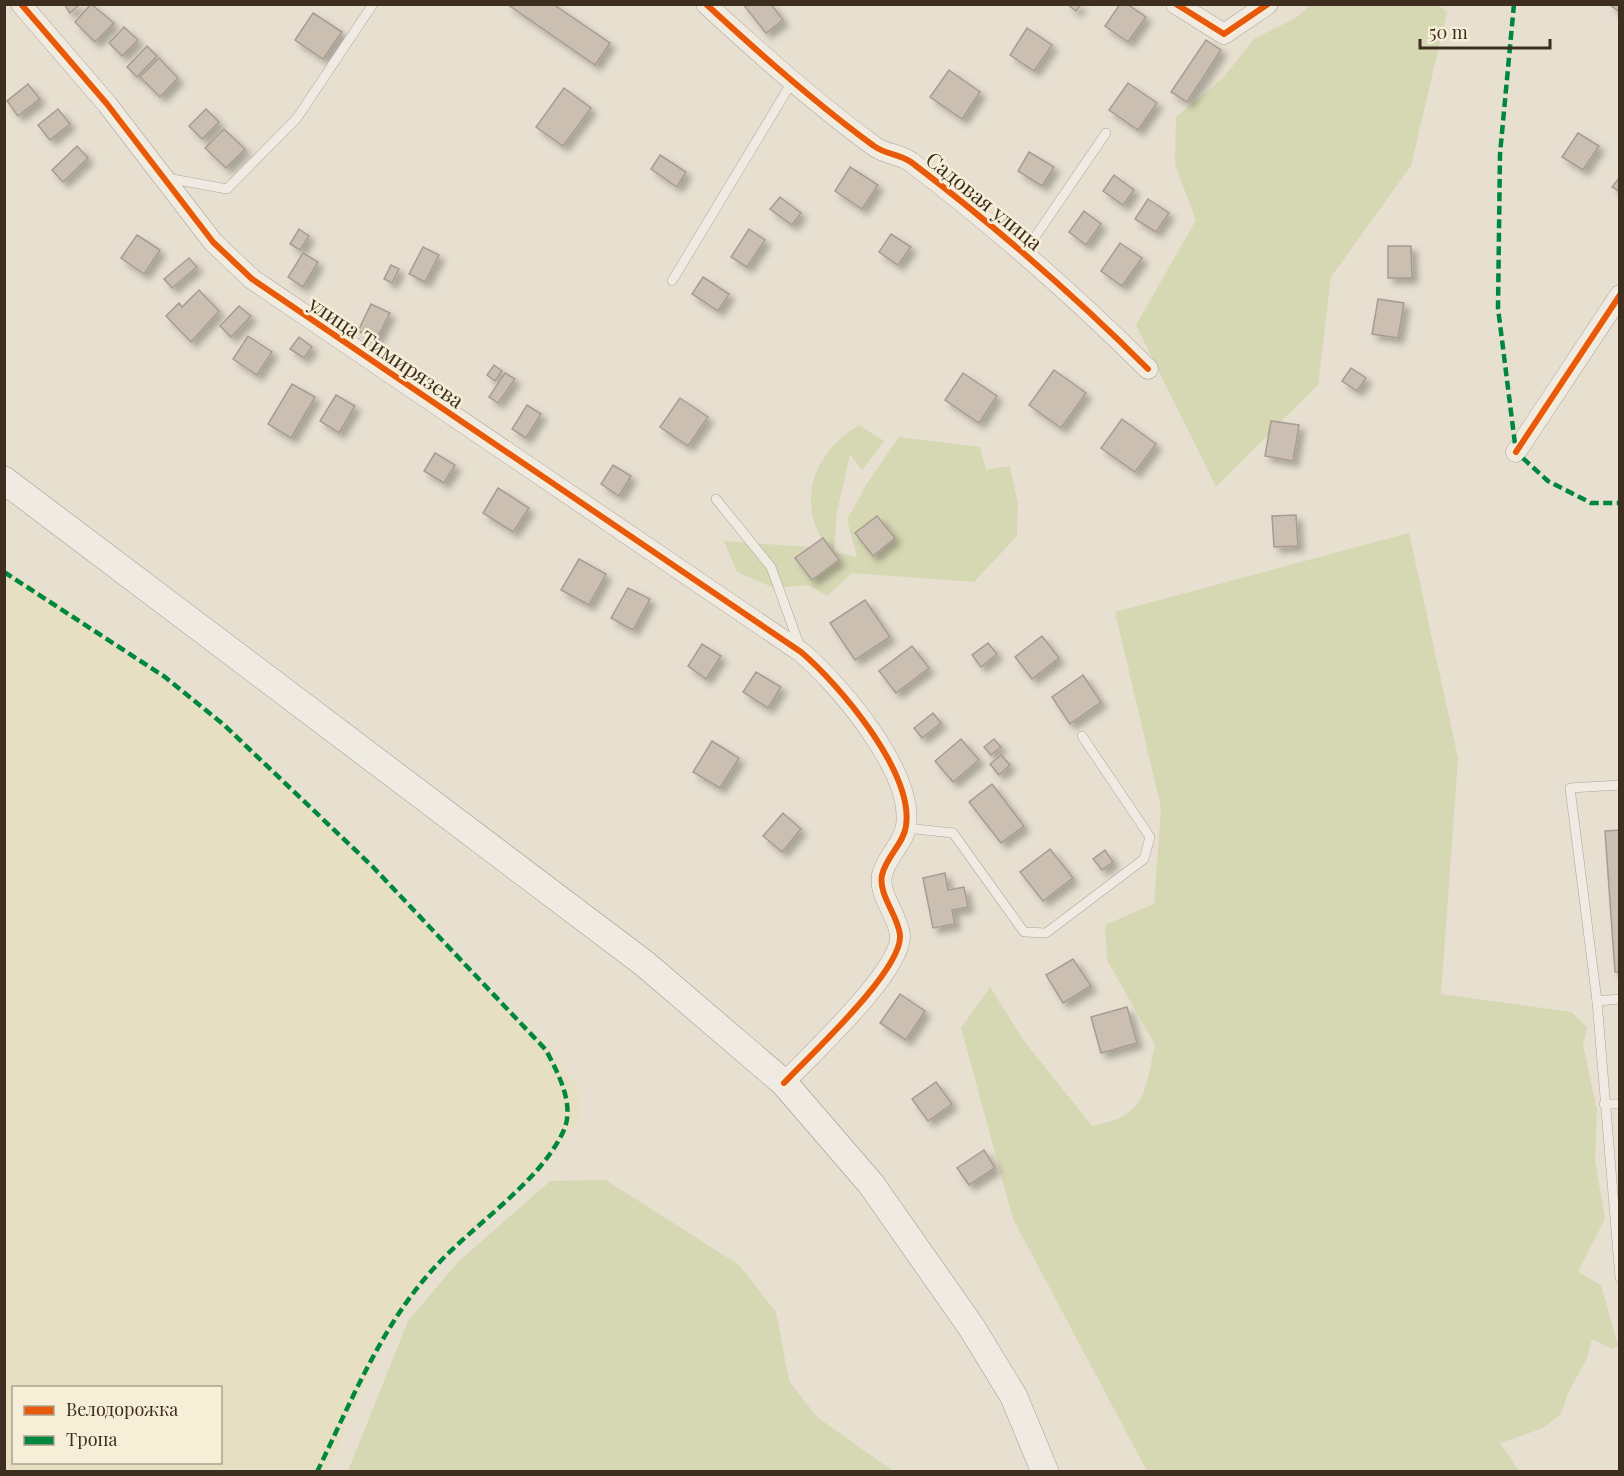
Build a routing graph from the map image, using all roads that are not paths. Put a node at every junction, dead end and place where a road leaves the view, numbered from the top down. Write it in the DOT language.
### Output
graph roads {
  1 [pos="21,4"];
  2 [pos="373,4"];
  3 [pos="706,4"];
  4 [pos="1176,4"];
  5 [pos="1268,4"];
  6 [pos="792,82"];
  7 [pos="1106,133"];
  8 [pos="163,178"];
  9 [pos="1024,253"];
  10 [pos="672,281"];
  11 [pos="1620,295"];
  12 [pos="1148,369"];
  13 [pos="1516,452"];
  14 [pos="4,480"];
  15 [pos="716,499"];
  16 [pos="801,652"];
  17 [pos="1082,736"];
  18 [pos="1620,785"];
  19 [pos="906,828"];
  20 [pos="1620,999"];
  21 [pos="1597,1001"];
  22 [pos="784,1083"];
  23 [pos="1604,1104"];
  24 [pos="1620,1104"];
  25 [pos="1620,1278"];
  26 [pos="1045,1472"];
  1 -- 8 [label="street, улица Тимирязева"];
  2 -- 8 [label="lane"];
  3 -- 6 [label="street, Садовая улица"];
  4 -- 5 [label="street"];
  6 -- 9 [label="street, Садовая улица"];
  6 -- 10 [label="lane"];
  7 -- 9 [label="lane"];
  8 -- 16 [label="street, улица Тимирязева"];
  9 -- 12 [label="street, Садовая улица"];
  11 -- 13 [label="street"];
  14 -- 22 [label="main road"];
  15 -- 16 [label="lane"];
  16 -- 19 [label="street, улица Тимирязева"];
  17 -- 19 [label="lane"];
  18 -- 21 [label="lane"];
  19 -- 22 [label="street"];
  20 -- 21 [label="lane"];
  21 -- 23 [label="lane"];
  22 -- 26 [label="main road"];
  23 -- 24 [label="lane"];
  23 -- 25 [label="lane"];
}
